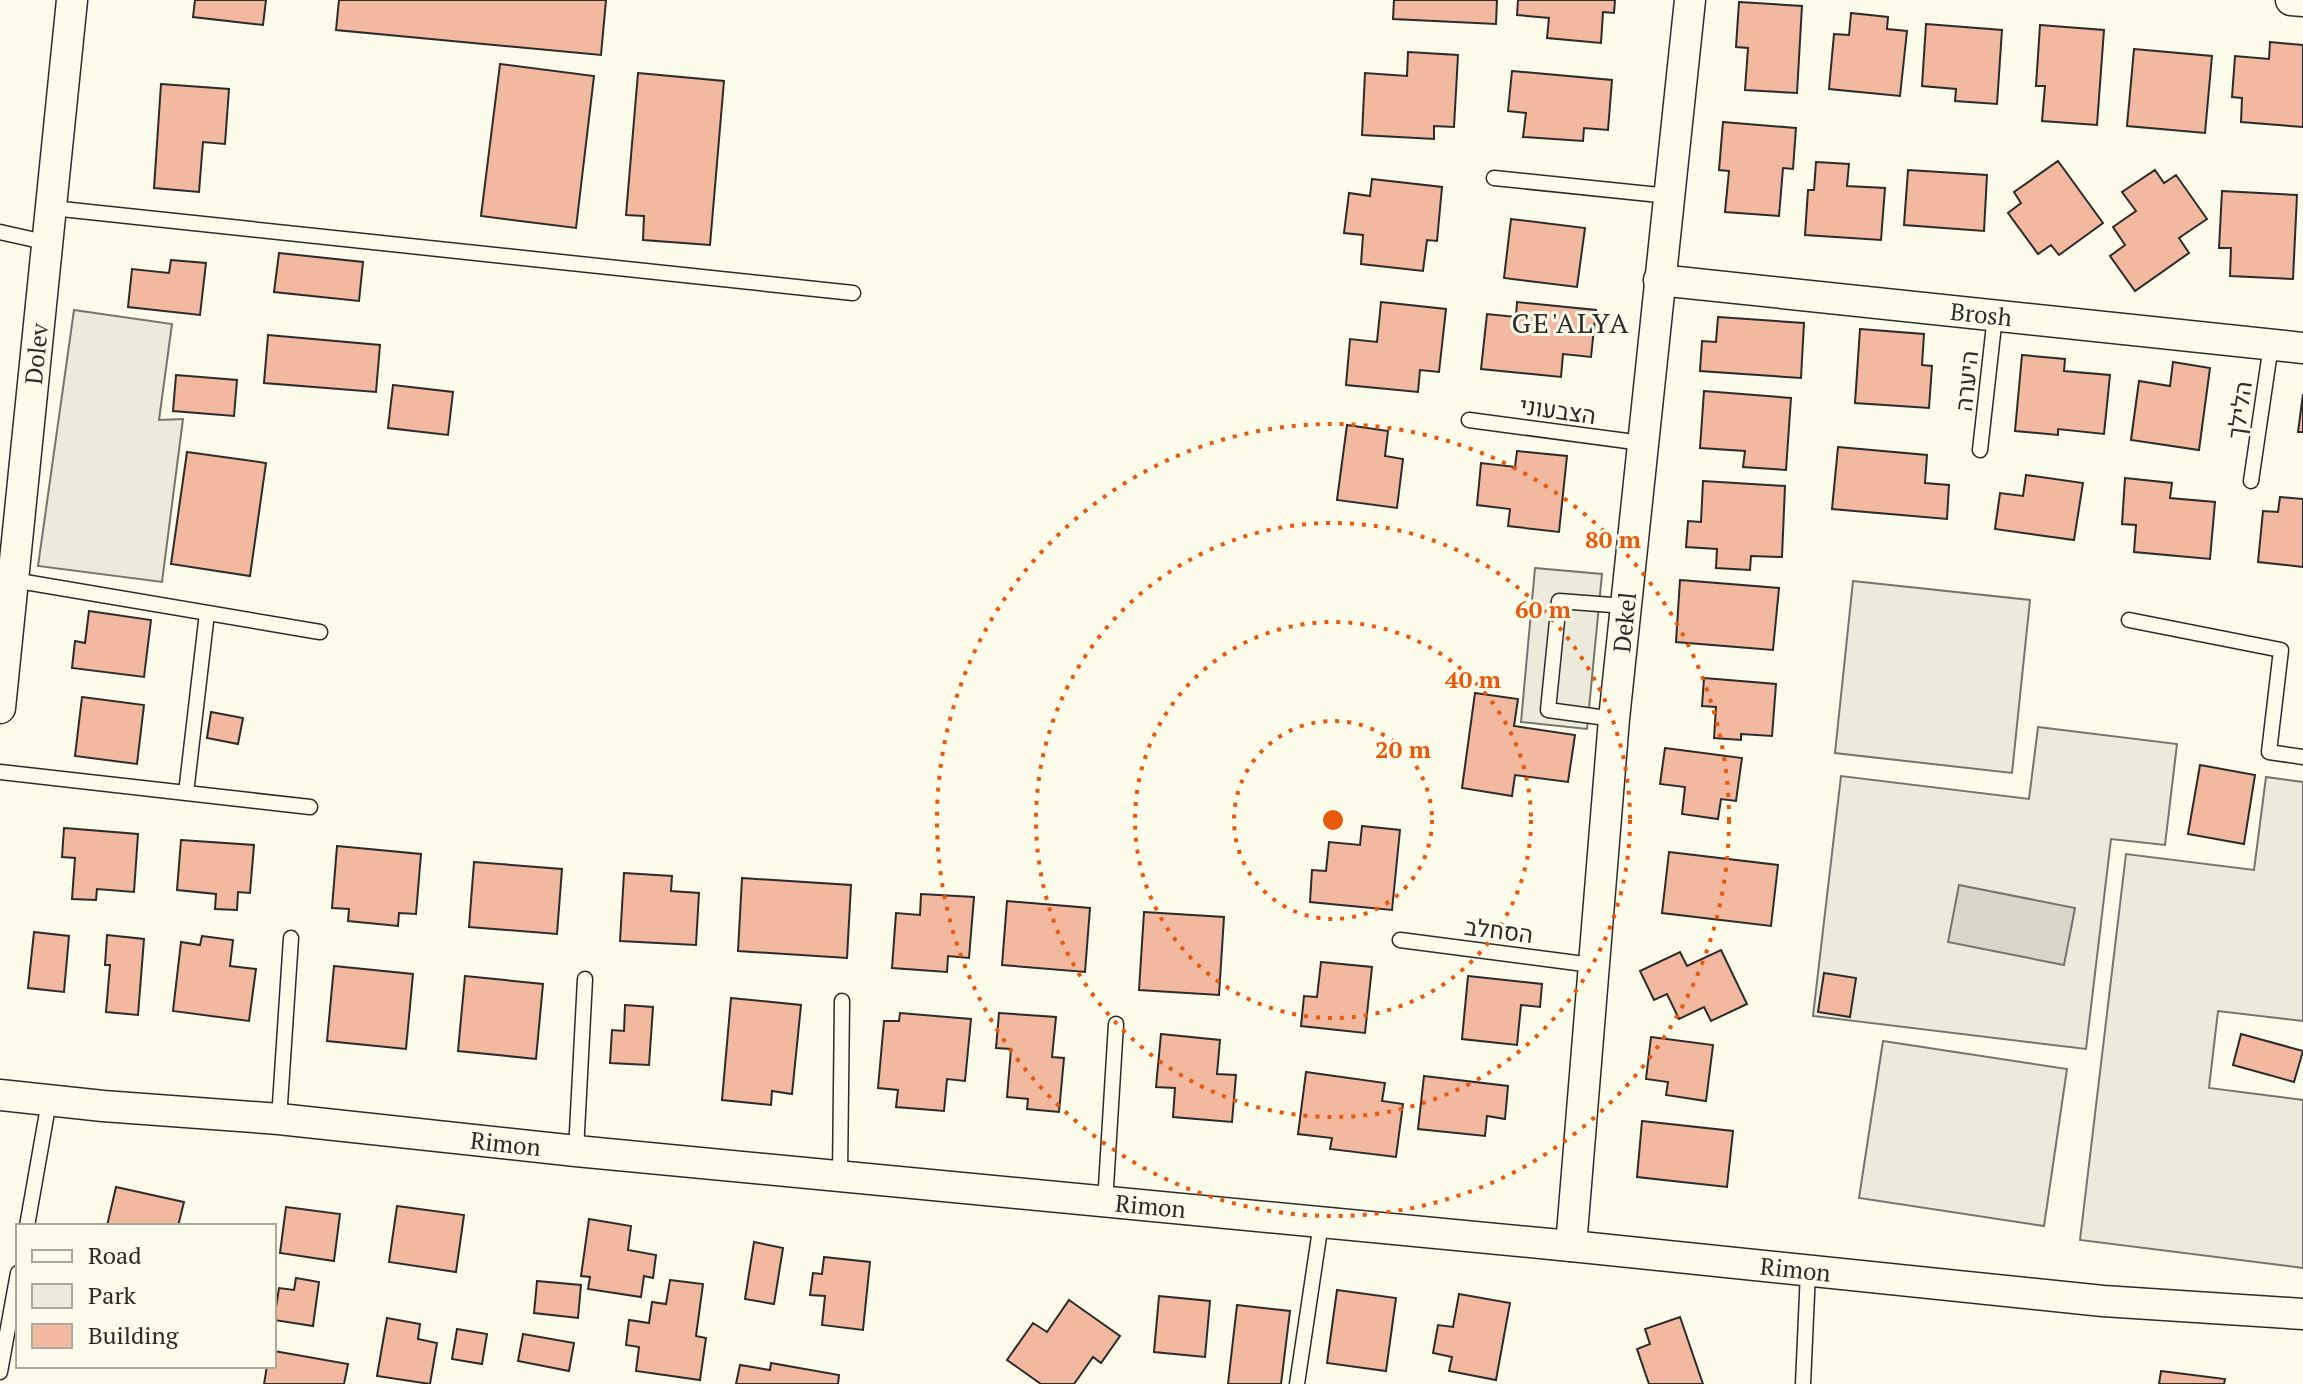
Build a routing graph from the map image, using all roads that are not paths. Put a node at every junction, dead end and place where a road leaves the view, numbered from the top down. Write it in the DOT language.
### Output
graph roads {
  1 [pos="72,0"];
  2 [pos="1690,0"];
  3 [pos="2291,0"];
  4 [pos="2303,1"];
  5 [pos="1494,178"];
  6 [pos="1669,196"];
  7 [pos="52,208"];
  8 [pos="0,232"];
  9 [pos="49,243"];
  10 [pos="1659,280"];
  11 [pos="853,293"];
  12 [pos="1995,316"];
  13 [pos="2271,345"];
  14 [pos="2303,348"];
  15 [pos="1469,420"];
  16 [pos="1642,443"];
  17 [pos="1980,450"];
  18 [pos="2251,481"];
  19 [pos="13,580"];
  20 [pos="1625,606"];
  21 [pos="207,613"];
  22 [pos="2129,620"];
  23 [pos="320,632"];
  24 [pos="0,708"];
  25 [pos="1614,719"];
  26 [pos="2303,757"];
  27 [pos="0,772"];
  28 [pos="186,793"];
  29 [pos="310,807"];
  30 [pos="291,938"];
  31 [pos="1400,940"];
  32 [pos="1592,965"];
  33 [pos="585,979"];
  34 [pos="842,1001"];
  35 [pos="1116,1024"];
  36 [pos="0,1095"];
  37 [pos="49,1101"];
  38 [pos="279,1119"];
  39 [pos="576,1151"];
  40 [pos="840,1176"];
  41 [pos="1105,1203"];
  42 [pos="1321,1223"];
  43 [pos="27,1224"];
  44 [pos="1571,1246"];
  45 [pos="1808,1272"];
  46 [pos="16,1284"];
  47 [pos="2303,1314"];
  48 [pos="0,1372"];
  49 [pos="1297,1384"];
  50 [pos="1803,1384"];
  1 -- 7 [label="street, Dolev"];
  2 -- 6 [label="street, Dekel"];
  3 -- 4 [label="street"];
  5 -- 6 [label="lane"];
  6 -- 10 [label="street, Dekel"];
  7 -- 9 [label="street, Dolev"];
  7 -- 11 [label="lane"];
  8 -- 9 [label="lane"];
  9 -- 19 [label="street, Dolev"];
  10 -- 12 [label="street, Brosh"];
  10 -- 16 [label="street, Dekel"];
  12 -- 13 [label="street, Brosh"];
  12 -- 17 [label="lane, היערה"];
  13 -- 14 [label="street, Brosh"];
  13 -- 18 [label="lane, הלילך"];
  15 -- 16 [label="lane, הצבעוני"];
  16 -- 20 [label="street, Dekel"];
  19 -- 21 [label="lane"];
  19 -- 24 [label="street, Dolev"];
  20 -- 25 [label="street, Dekel"];
  20 -- 25 [label="lane"];
  21 -- 23 [label="lane"];
  21 -- 28 [label="lane"];
  22 -- 26 [label="lane"];
  25 -- 32 [label="street, Dekel"];
  27 -- 28 [label="lane"];
  28 -- 29 [label="lane"];
  30 -- 38 [label="lane"];
  31 -- 32 [label="lane, הסחלב"];
  32 -- 44 [label="street, Dekel"];
  33 -- 39 [label="lane"];
  34 -- 40 [label="lane"];
  35 -- 41 [label="lane"];
  36 -- 37 [label="street, Rimon"];
  37 -- 38 [label="street, Rimon"];
  37 -- 43 [label="lane"];
  38 -- 39 [label="street, Rimon"];
  39 -- 40 [label="street, Rimon"];
  40 -- 41 [label="street, Rimon"];
  41 -- 42 [label="street, Rimon"];
  42 -- 44 [label="street, Rimon"];
  42 -- 49 [label="lane"];
  44 -- 45 [label="street, Rimon"];
  45 -- 47 [label="street, Rimon"];
  45 -- 50 [label="lane"];
  46 -- 48 [label="lane"];
}
